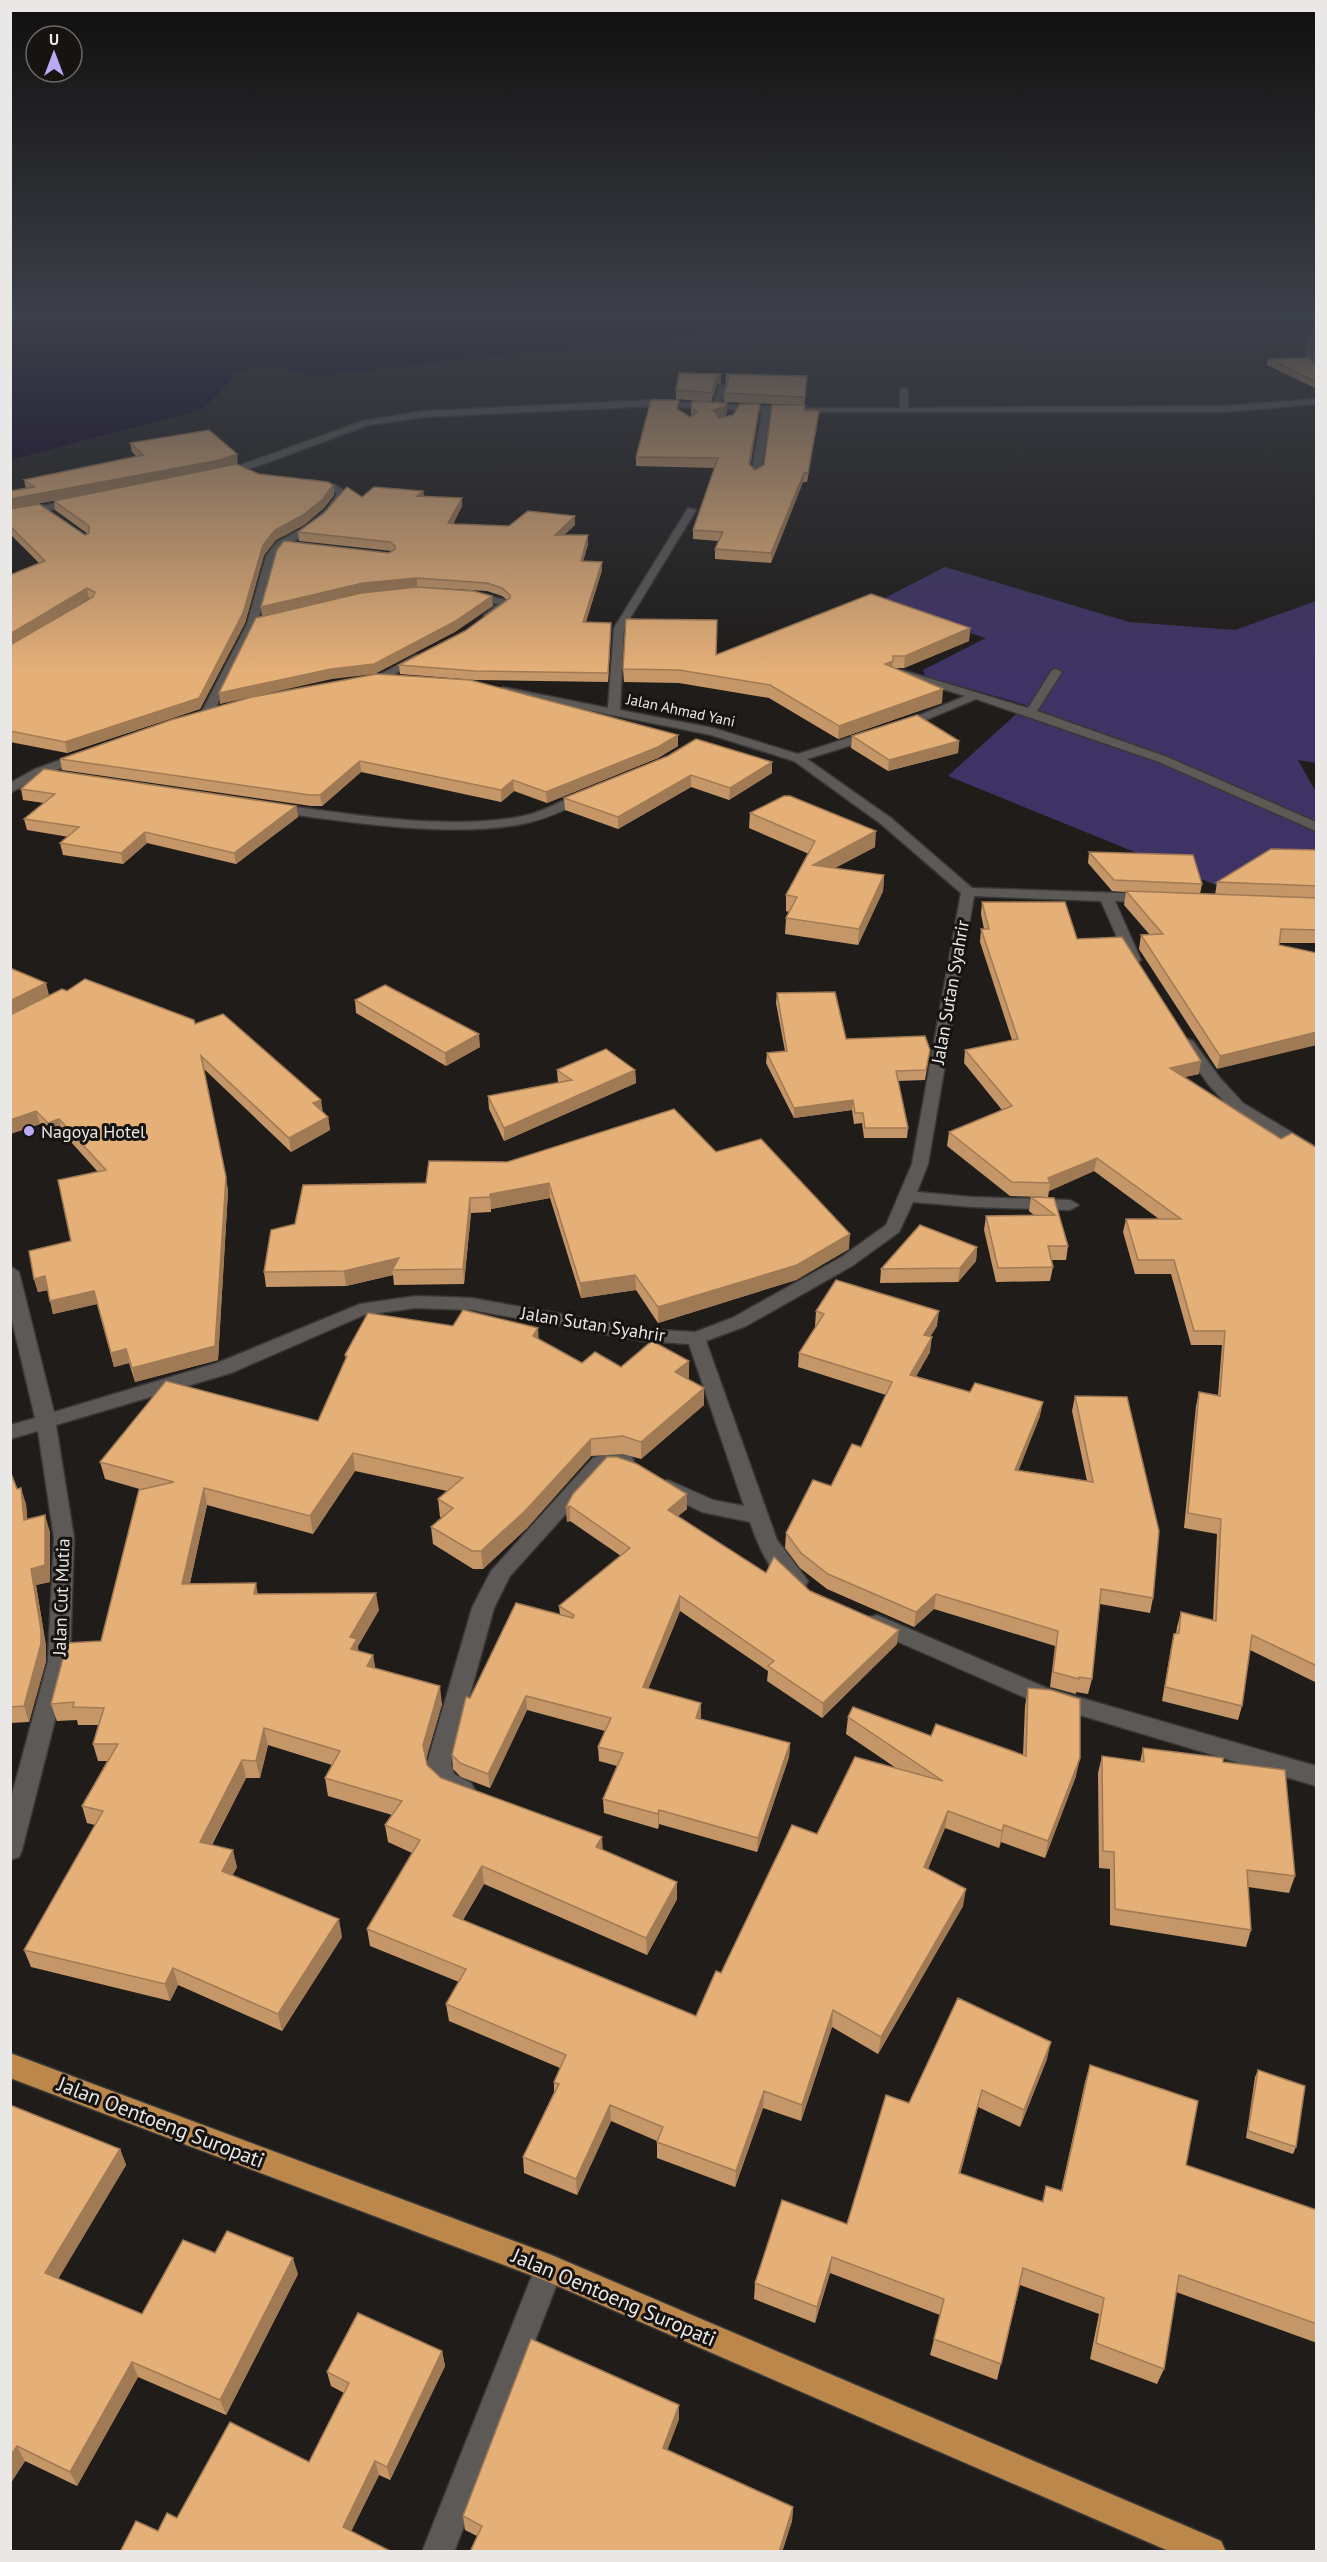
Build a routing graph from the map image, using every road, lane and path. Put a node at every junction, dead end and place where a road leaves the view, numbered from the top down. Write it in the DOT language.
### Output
graph roads {
  1 [pos="339,433"];
  2 [pos="762,433"];
  3 [pos="239,470"];
  4 [pos="756,474"];
  5 [pos="252,476"];
  6 [pos="207,477"];
  7 [pos="303,483"];
  8 [pos="84,502"];
  9 [pos="691,510"];
  10 [pos="10,514"];
  11 [pos="281,544"];
  12 [pos="301,546"];
  13 [pos="456,591"];
  14 [pos="477,625"];
  15 [pos="433,650"];
  16 [pos="898,672"];
  17 [pos="1056,672"];
  18 [pos="405,679"];
  19 [pos="493,688"];
  20 [pos="977,695"];
  21 [pos="230,708"];
  22 [pos="614,712"];
  23 [pos="1030,712"];
  24 [pos="713,732"];
  25 [pos="693,744"];
  26 [pos="92,752"];
  27 [pos="798,758"];
  28 [pos="39,772"];
  29 [pos="61,776"];
  30 [pos="10,789"];
  31 [pos="595,792"];
  32 [pos="258,806"];
  33 [pos="1317,827"];
  34 [pos="968,892"];
  35 [pos="1106,897"];
  36 [pos="1162,899"];
  37 [pos="1141,971"];
  38 [pos="1176,1026"];
  39 [pos="1317,1154"];
  40 [pos="907,1196"];
  41 [pos="1070,1205"];
  42 [pos="10,1272"];
  43 [pos="696,1338"];
  44 [pos="46,1421"];
  45 [pos="10,1432"];
  46 [pos="757,1516"];
  47 [pos="818,1597"];
  48 [pos="861,1615"];
  49 [pos="1317,1776"];
  50 [pos="484,1798"];
  51 [pos="10,1850"];
  52 [pos="10,2065"];
  53 [pos="549,2268"];
  54 [pos="438,2552"];
  55 [pos="1209,2552"];
  1 -- 3 [label="street"];
  2 -- 4 [label="street"];
  3 -- 5 [label="street"];
  3 -- 6 [label="street"];
  7 -- 11 [label="street"];
  8 -- 10 [label="street"];
  9 -- 22 [label="street"];
  11 -- 12 [label="street"];
  11 -- 21 [label="street"];
  13 -- 14 [label="street"];
  15 -- 18 [label="street"];
  16 -- 20 [label="street"];
  17 -- 23 [label="street"];
  19 -- 22 [label="street, Jalan Ahmad Yani"];
  20 -- 23 [label="street"];
  20 -- 27 [label="street"];
  22 -- 24 [label="street, Jalan Ahmad Yani"];
  23 -- 33 [label="street"];
  24 -- 25 [label="street"];
  24 -- 27 [label="street, Jalan Ahmad Yani"];
  26 -- 28 [label="street"];
  27 -- 34 [label="street, Jalan Ahmad Yani"];
  28 -- 29 [label="street"];
  28 -- 30 [label="street"];
  31 -- 32 [label="street"];
  34 -- 35 [label="street"];
  34 -- 40 [label="street, Jalan Sutan Syahrir"];
  35 -- 36 [label="street"];
  35 -- 37 [label="street"];
  38 -- 39 [label="street"];
  40 -- 41 [label="street"];
  40 -- 43 [label="street, Jalan Sutan Syahrir"];
  42 -- 44 [label="street, Jalan Cut Mutia"];
  43 -- 44 [label="street, Jalan Sutan Syahrir"];
  43 -- 46 [label="street"];
  44 -- 45 [label="street, Jalan Sutan Syahrir"];
  44 -- 51 [label="street, Jalan Cut Mutia"];
  46 -- 47 [label="street"];
  46 -- 50 [label="street"];
  48 -- 49 [label="street"];
  52 -- 53 [label="main road, Jalan Oentoeng Suropati"];
  53 -- 54 [label="street"];
  53 -- 55 [label="main road, Jalan Oentoeng Suropati"];
}
